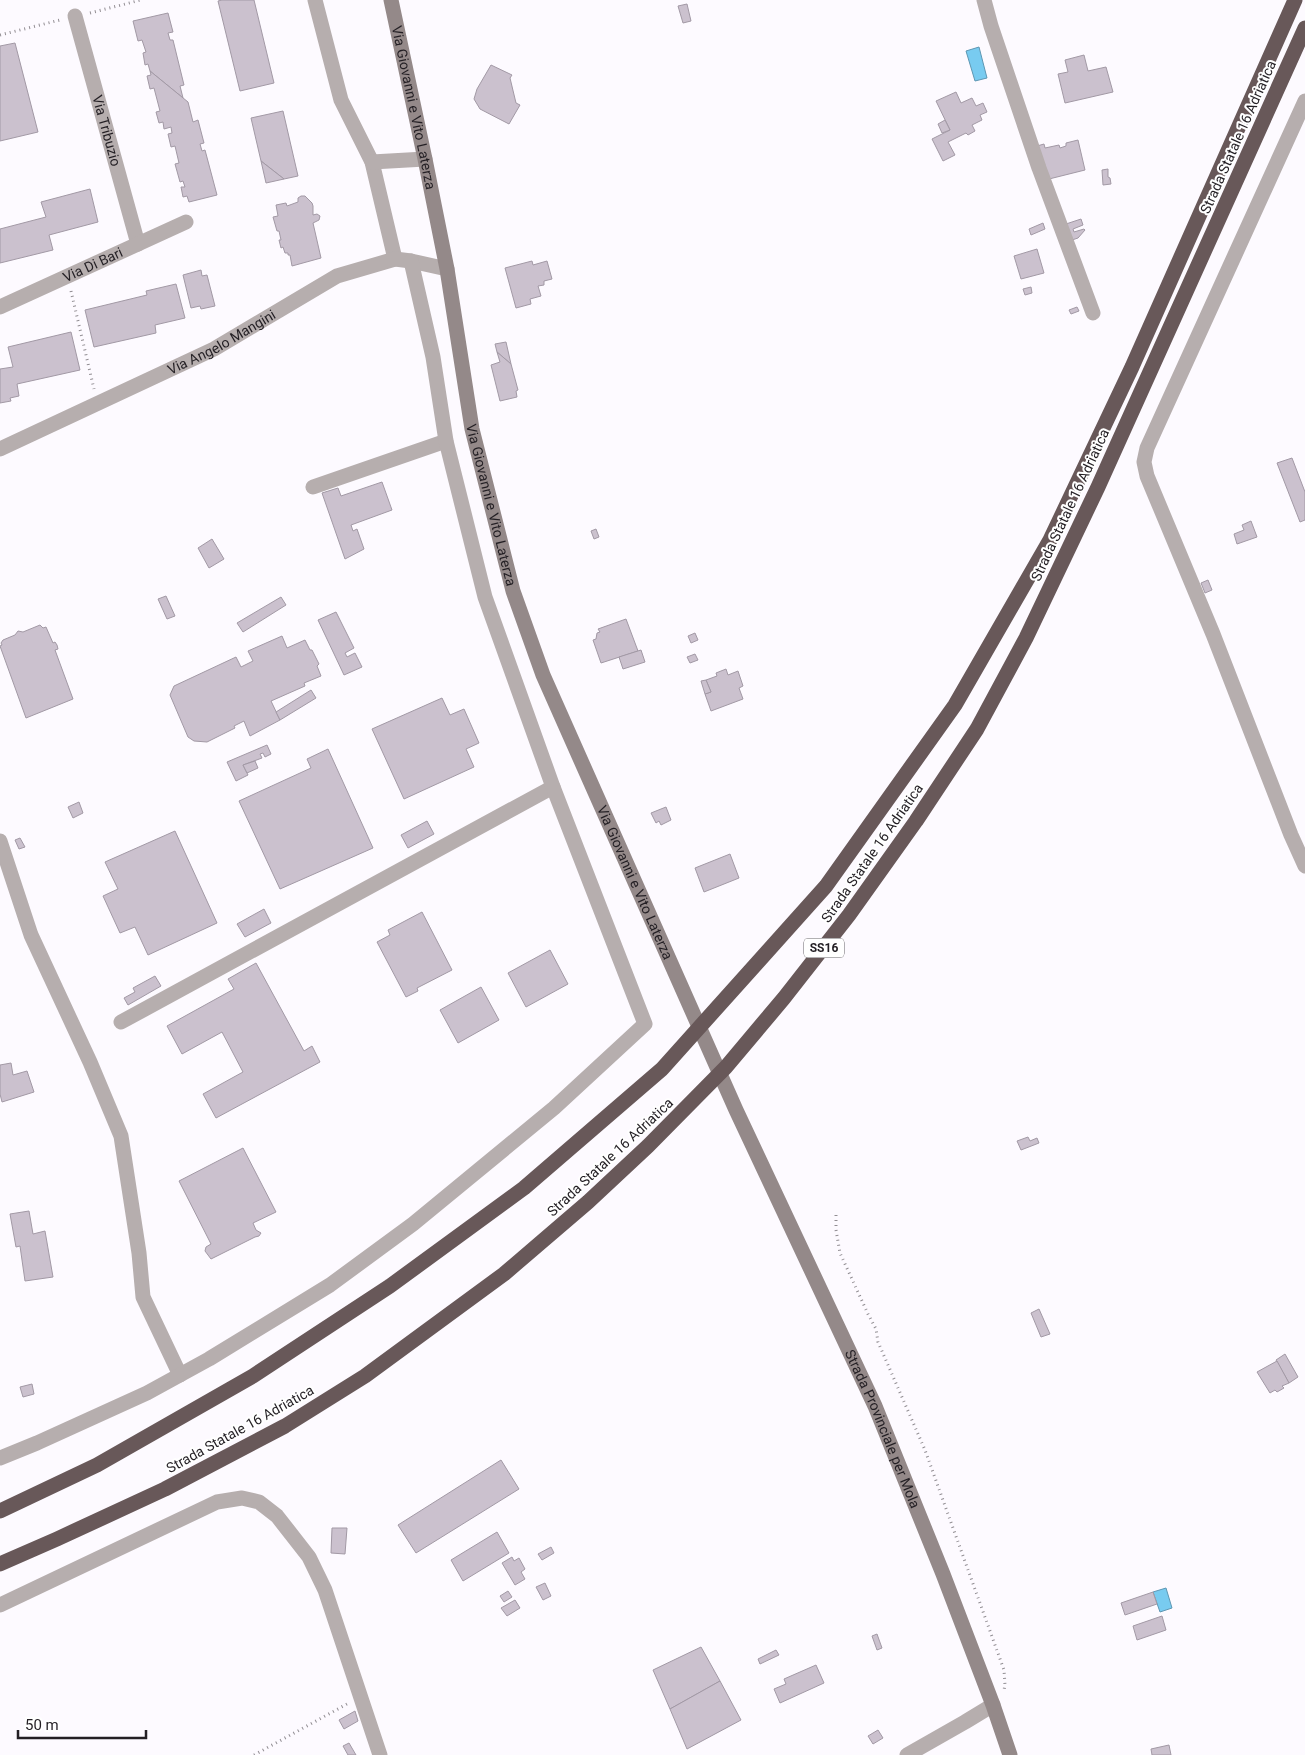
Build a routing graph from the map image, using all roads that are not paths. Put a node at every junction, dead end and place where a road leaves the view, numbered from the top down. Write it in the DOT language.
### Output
graph roads {
  1 [pos="315,0"];
  2 [pos="391,0"];
  3 [pos="984,0"];
  4 [pos="1295,0"];
  5 [pos="75,16"];
  6 [pos="1305,28"];
  7 [pos="1305,102"];
  8 [pos="425,160"];
  9 [pos="372,162"];
  10 [pos="186,222"];
  11 [pos="138,244"];
  12 [pos="395,259"];
  13 [pos="410,260"];
  14 [pos="447,269"];
  15 [pos="0,308"];
  16 [pos="1093,313"];
  17 [pos="446,441"];
  18 [pos="0,449"];
  19 [pos="312,487"];
  20 [pos="553,787"];
  21 [pos="0,841"];
  22 [pos="1305,866"];
  23 [pos="121,1022"];
  24 [pos="736,1110"];
  25 [pos="180,1375"];
  26 [pos="0,1458"];
  27 [pos="0,1511"];
  28 [pos="0,1564"];
  29 [pos="0,1605"];
  30 [pos="993,1705"];
  31 [pos="380,1755"];
  32 [pos="907,1755"];
  33 [pos="1010,1755"];
  1 -- 9 [label="street"];
  2 -- 8 [label="street, Via Giovanni e Vito Laterza"];
  3 -- 16 [label="street"];
  4 -- 27 [label="highway, Strada Statale 16 Adriatica / SS16"];
  5 -- 11 [label="street, Via Tribuzio"];
  6 -- 28 [label="highway, Strada Statale 16 Adriatica / SS16"];
  7 -- 22 [label="street"];
  8 -- 9 [label="street"];
  8 -- 14 [label="street, Via Giovanni e Vito Laterza"];
  9 -- 12 [label="street"];
  10 -- 11 [label="street, Via Di Bari"];
  11 -- 15 [label="street, Via Di Bari"];
  12 -- 13 [label="street, Via Angelo Mangini"];
  12 -- 18 [label="street, Via Angelo Mangini"];
  13 -- 14 [label="street, Via Angelo Mangini"];
  13 -- 17 [label="street"];
  14 -- 24 [label="street, Via Giovanni e Vito Laterza"];
  17 -- 19 [label="street"];
  17 -- 20 [label="street"];
  20 -- 23 [label="street"];
  20 -- 25 [label="street"];
  21 -- 25 [label="street"];
  24 -- 30 [label="street, Strada Provinciale per Mola"];
  25 -- 26 [label="street"];
  29 -- 31 [label="street"];
  30 -- 32 [label="street"];
  30 -- 33 [label="street, Strada Provinciale per Mola"];
}
